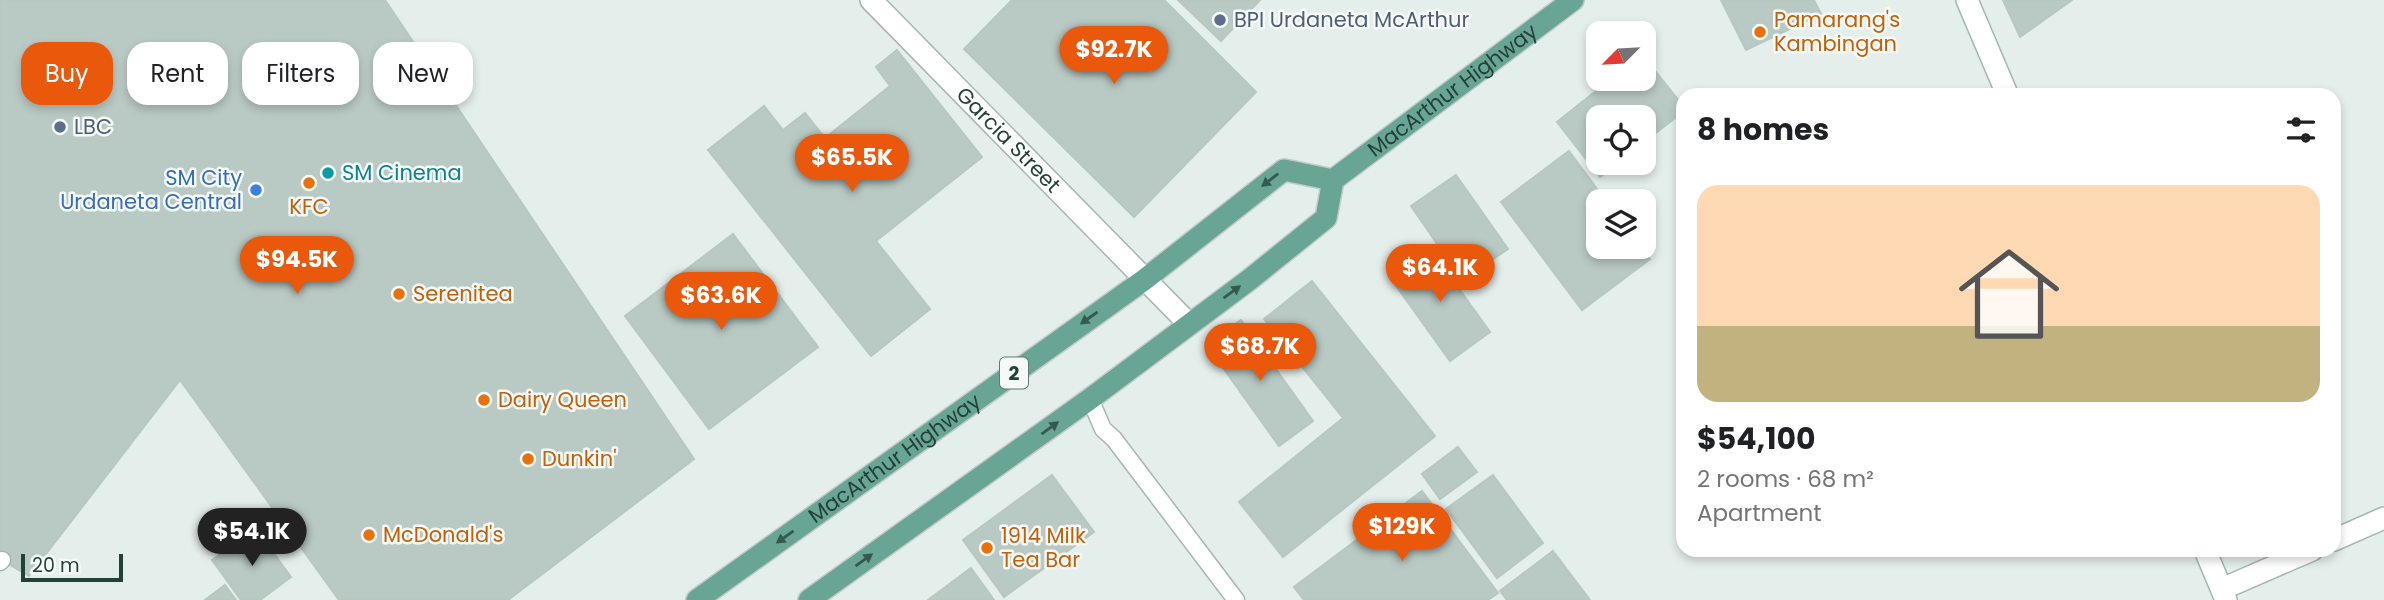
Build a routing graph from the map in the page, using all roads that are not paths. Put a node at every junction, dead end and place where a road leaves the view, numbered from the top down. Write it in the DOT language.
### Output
graph roads {
  1 [pos="871,0"];
  2 [pos="1573,0"];
  3 [pos="1967,0"];
  4 [pos="2004,88"];
  5 [pos="1334,180"];
  6 [pos="1143,280"];
  7 [pos="1189,324"];
  8 [pos="1090,399"];
  9 [pos="2384,518"];
  10 [pos="2341,537"];
  11 [pos="2208,557"];
  12 [pos="2298,557"];
  13 [pos="2224,595"];
  14 [pos="697,600"];
  15 [pos="809,600"];
  16 [pos="1236,600"];
  1 -- 6 [label="street, Garcia Street"];
  2 -- 5 [label="main road, MacArthur Highway"];
  3 -- 4 [label="street"];
  5 -- 6 [label="main road, MacArthur Highway / 2, one-way"];
  7 -- 5 [label="main road, one-way"];
  6 -- 7 [label="street, Garcia Street"];
  6 -- 14 [label="main road, MacArthur Highway / 2, one-way"];
  7 -- 8 [label="main road"];
  15 -- 8 [label="main road, one-way"];
  8 -- 16 [label="lane"];
  9 -- 10 [label="street"];
  11 -- 13 [label="street"];
  12 -- 13 [label="street"];
}
